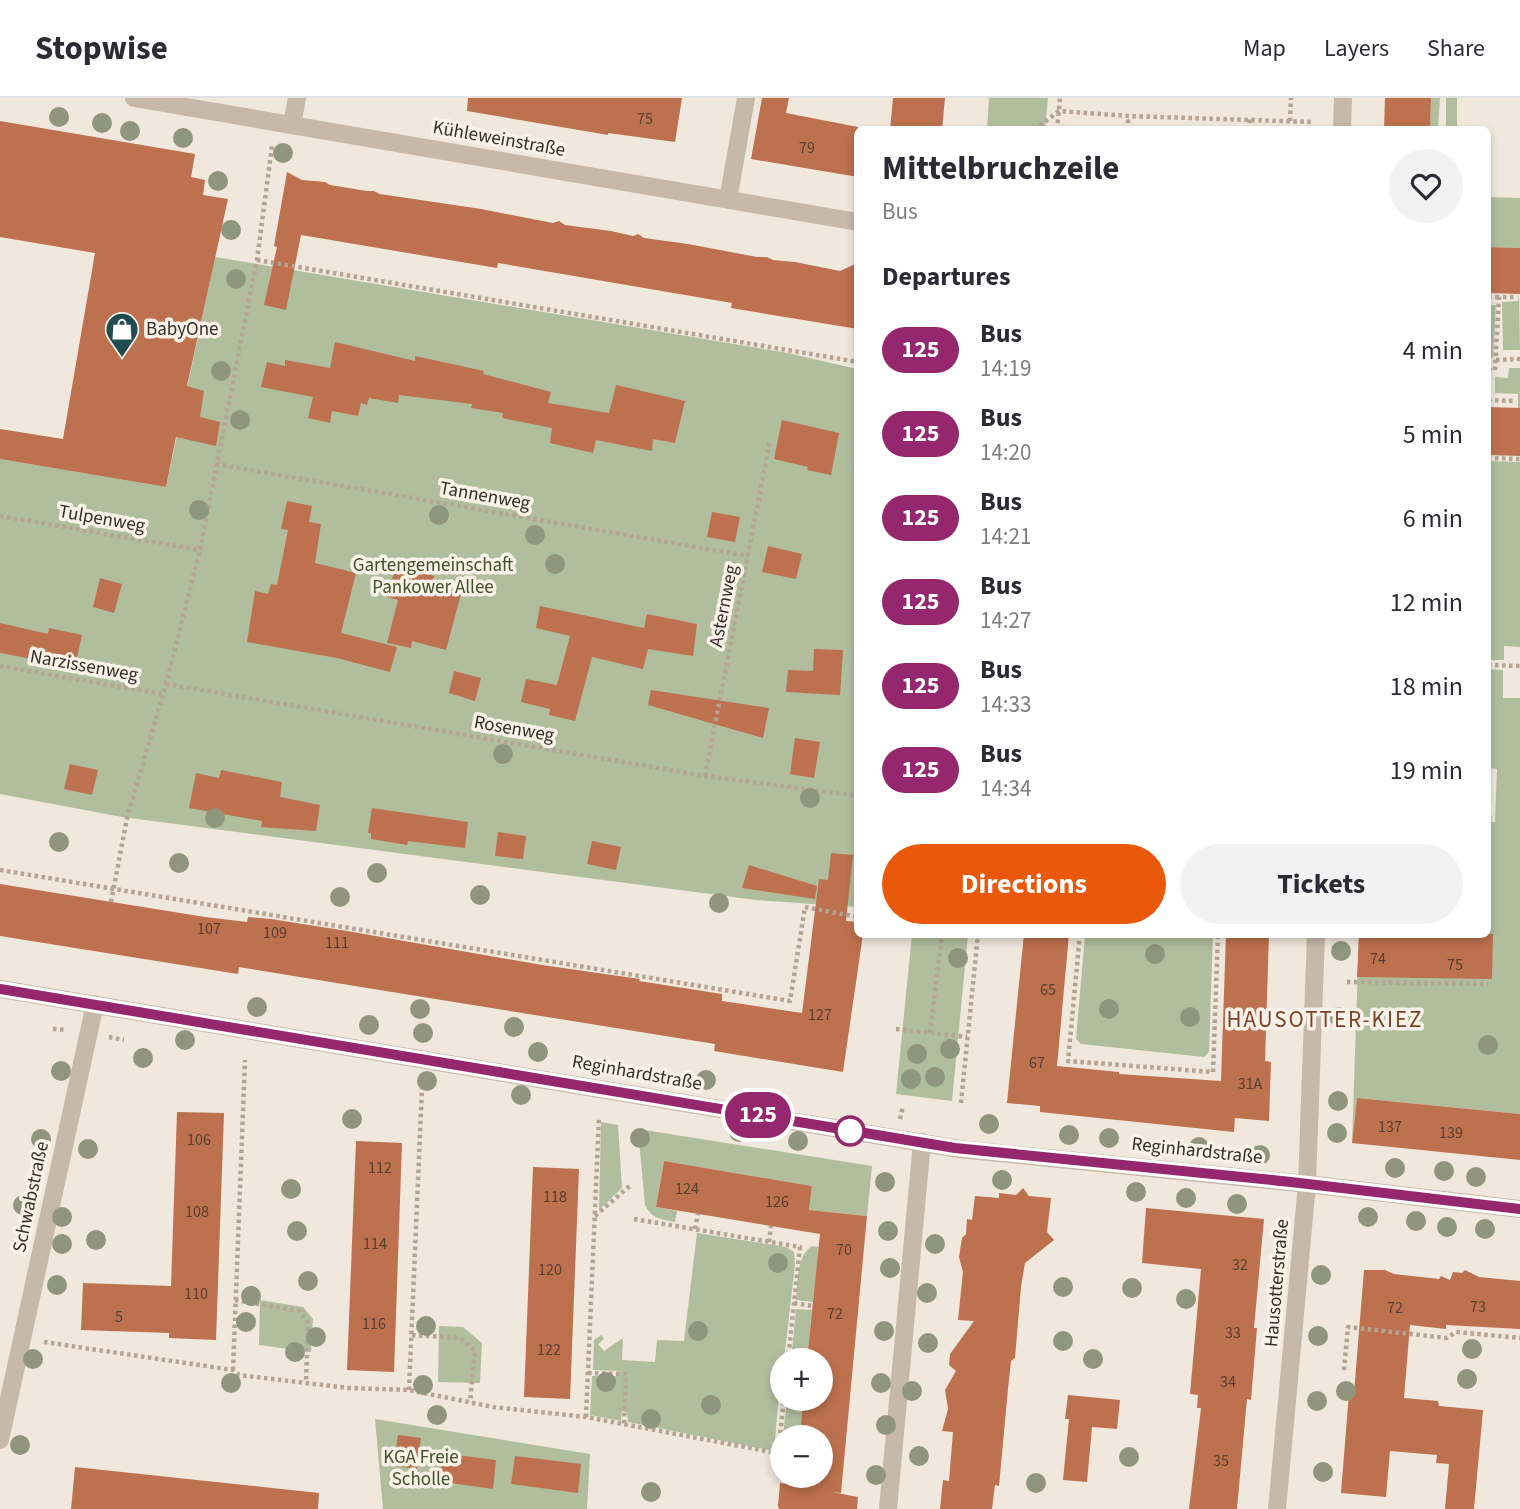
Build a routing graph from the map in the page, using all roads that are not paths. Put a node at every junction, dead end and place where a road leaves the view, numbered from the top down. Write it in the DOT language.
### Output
graph roads {
  1 [pos="134,98"];
  2 [pos="297,98"];
  3 [pos="746,98"];
  4 [pos="1343,98"];
  5 [pos="292,125"];
  6 [pos="1342,126"];
  7 [pos="728,200"];
  8 [pos="854,221"];
  9 [pos="1316,938"];
  10 [pos="0,989"];
  11 [pos="94,1004"];
  12 [pos="922,1142"];
  13 [pos="1307,1184"];
  14 [pos="1520,1209"];
  15 [pos="0,1440"];
  16 [pos="888,1509"];
  17 [pos="1278,1509"];
  1 -- 5 [label="street, Kühleweinstraße"];
  2 -- 5 [label="street"];
  3 -- 7 [label="street"];
  4 -- 6 [label="street"];
  5 -- 7 [label="street, Kühleweinstraße"];
  7 -- 8 [label="street, Kühleweinstraße"];
  9 -- 13 [label="street, Hausotterstraße"];
  10 -- 11 [label="street, Reginhardstraße"];
  11 -- 12 [label="street, Reginhardstraße"];
  11 -- 15 [label="street, Schwabstraße"];
  12 -- 13 [label="street, Reginhardstraße"];
  12 -- 16 [label="street"];
  13 -- 14 [label="street, Reginhardstraße"];
  13 -- 17 [label="street, Hausotterstraße"];
}
